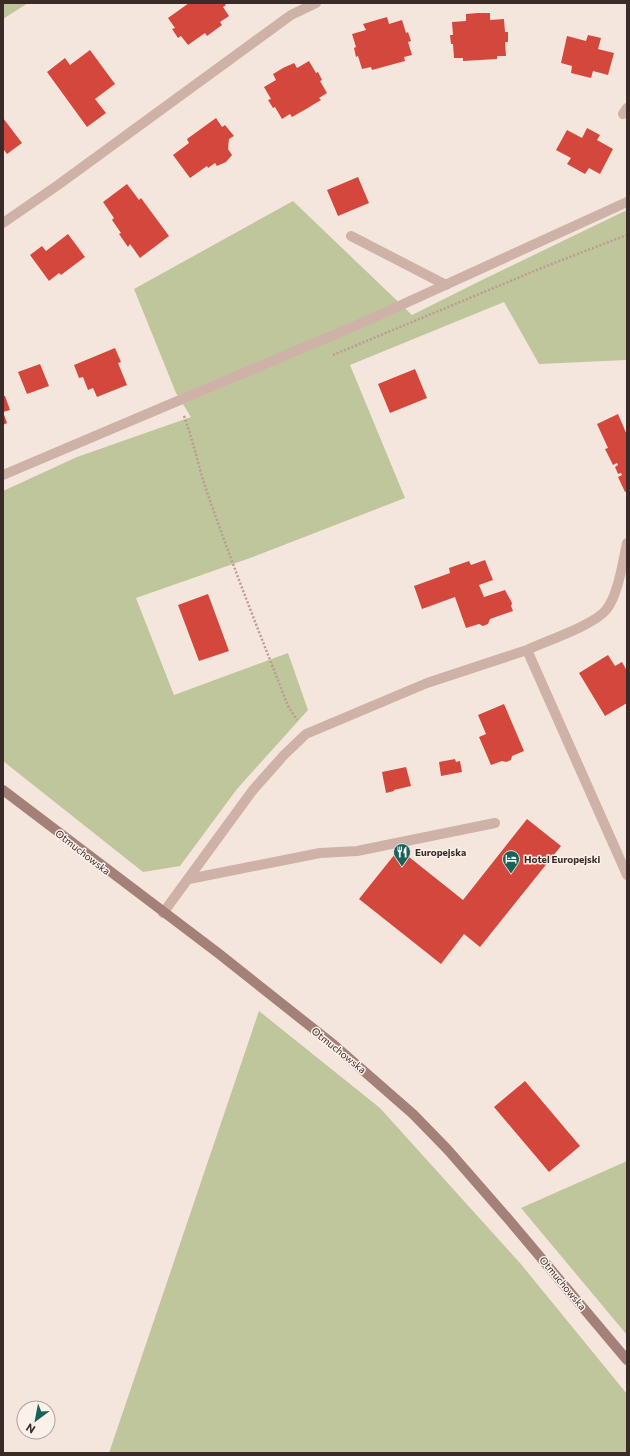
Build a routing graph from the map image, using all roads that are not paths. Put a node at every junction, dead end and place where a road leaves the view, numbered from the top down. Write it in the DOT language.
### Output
graph roads {
  1 [pos="316,3"];
  2 [pos="627,202"];
  3 [pos="3,223"];
  4 [pos="351,236"];
  5 [pos="446,285"];
  6 [pos="3,475"];
  7 [pos="627,543"];
  8 [pos="527,650"];
  9 [pos="3,790"];
  10 [pos="495,823"];
  11 [pos="627,875"];
  12 [pos="188,879"];
  13 [pos="163,913"];
  14 [pos="627,1360"];
  1 -- 3 [label="street"];
  2 -- 5 [label="street"];
  4 -- 5 [label="street"];
  5 -- 6 [label="street"];
  7 -- 8 [label="street"];
  8 -- 11 [label="street"];
  8 -- 12 [label="street"];
  9 -- 13 [label="main road, Otmuchowska"];
  10 -- 12 [label="street"];
  12 -- 13 [label="street"];
  13 -- 14 [label="main road, Otmuchowska"];
}
